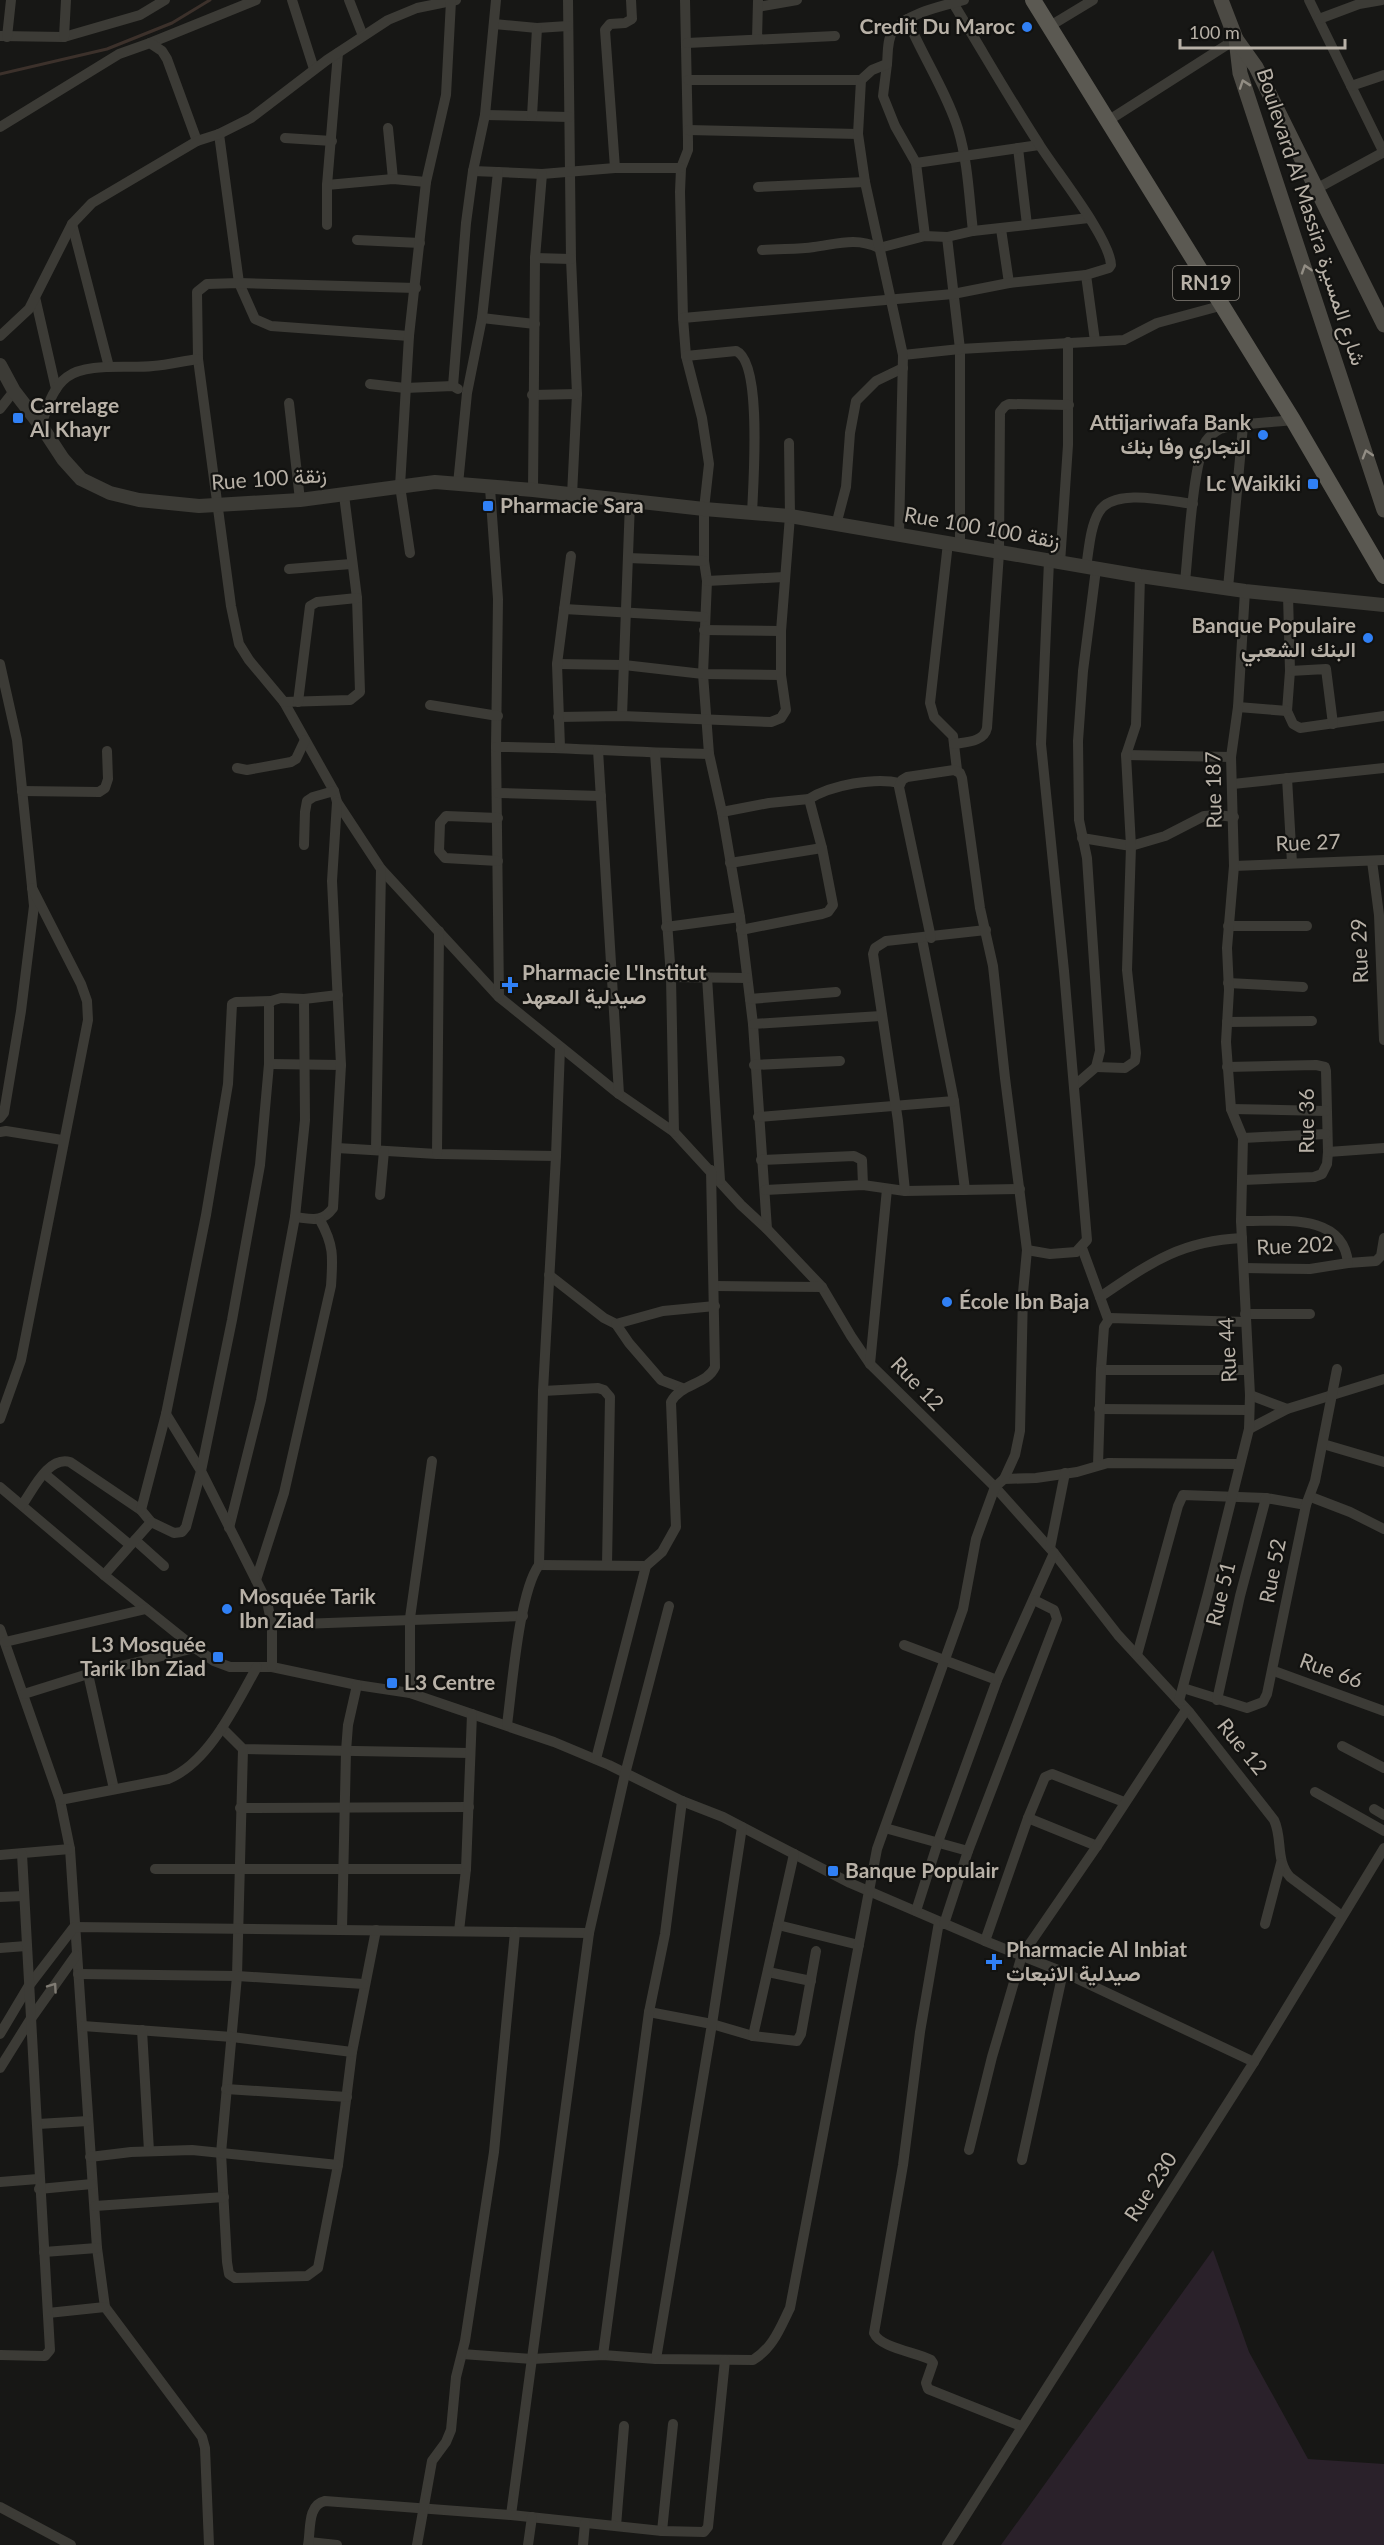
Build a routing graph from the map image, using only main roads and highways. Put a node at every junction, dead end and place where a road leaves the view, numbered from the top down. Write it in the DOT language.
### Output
graph roads {
  1 [pos="1033,0"];
  2 [pos="1221,0"];
  3 [pos="1236,39"];
  4 [pos="1384,325"];
  5 [pos="1384,510"];
  6 [pos="1382,571"];
  1 -- 6 [label="main road, RN19"];
  2 -- 3 [label="main road, Boulevard Al Massira شارع المسيرة"];
  3 -- 4 [label="main road, Boulevard Al Massira شارع المسيرة"];
  5 -- 3 [label="main road, Boulevard Al Massira شارع المسيرة, one-way"];
}
